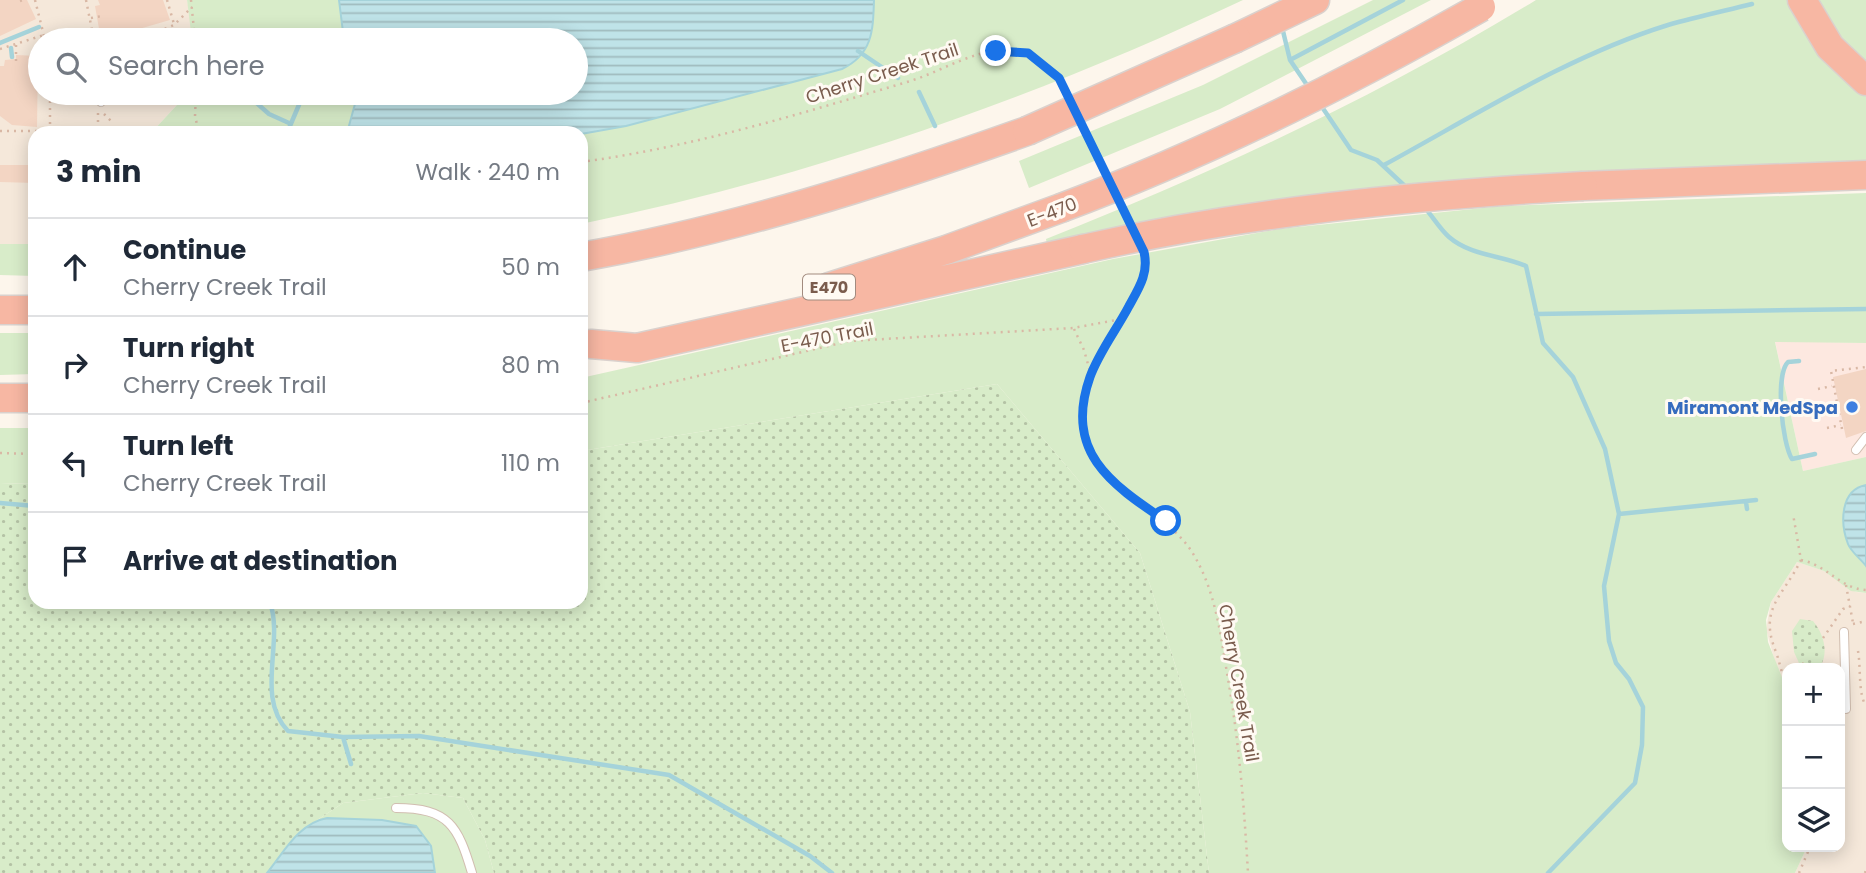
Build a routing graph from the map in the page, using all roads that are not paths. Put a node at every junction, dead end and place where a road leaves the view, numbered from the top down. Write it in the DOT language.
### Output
graph roads {
  1 [pos="1315,0"];
  2 [pos="1802,0"];
  3 [pos="1487,3"];
  4 [pos="1866,81"];
  5 [pos="1866,176"];
  6 [pos="588,255"];
  7 [pos="0,310"];
  8 [pos="28,310"];
  9 [pos="588,345"];
  10 [pos="588,345"];
  11 [pos="0,398"];
  12 [pos="28,398"];
  13 [pos="1866,437"];
  14 [pos="1856,450"];
  15 [pos="1844,632"];
  16 [pos="1846,709"];
  17 [pos="396,808"];
  18 [pos="472,873"];
  1 -- 6 [label="highway, bridge"];
  2 -- 4 [label="highway"];
  3 -- 9 [label="highway, E-470 / E470, bridge"];
  5 -- 10 [label="highway, bridge"];
  7 -- 8 [label="highway"];
  11 -- 12 [label="highway"];
  13 -- 14 [label="lane"];
  15 -- 16 [label="lane"];
  17 -- 18 [label="lane"];
}
